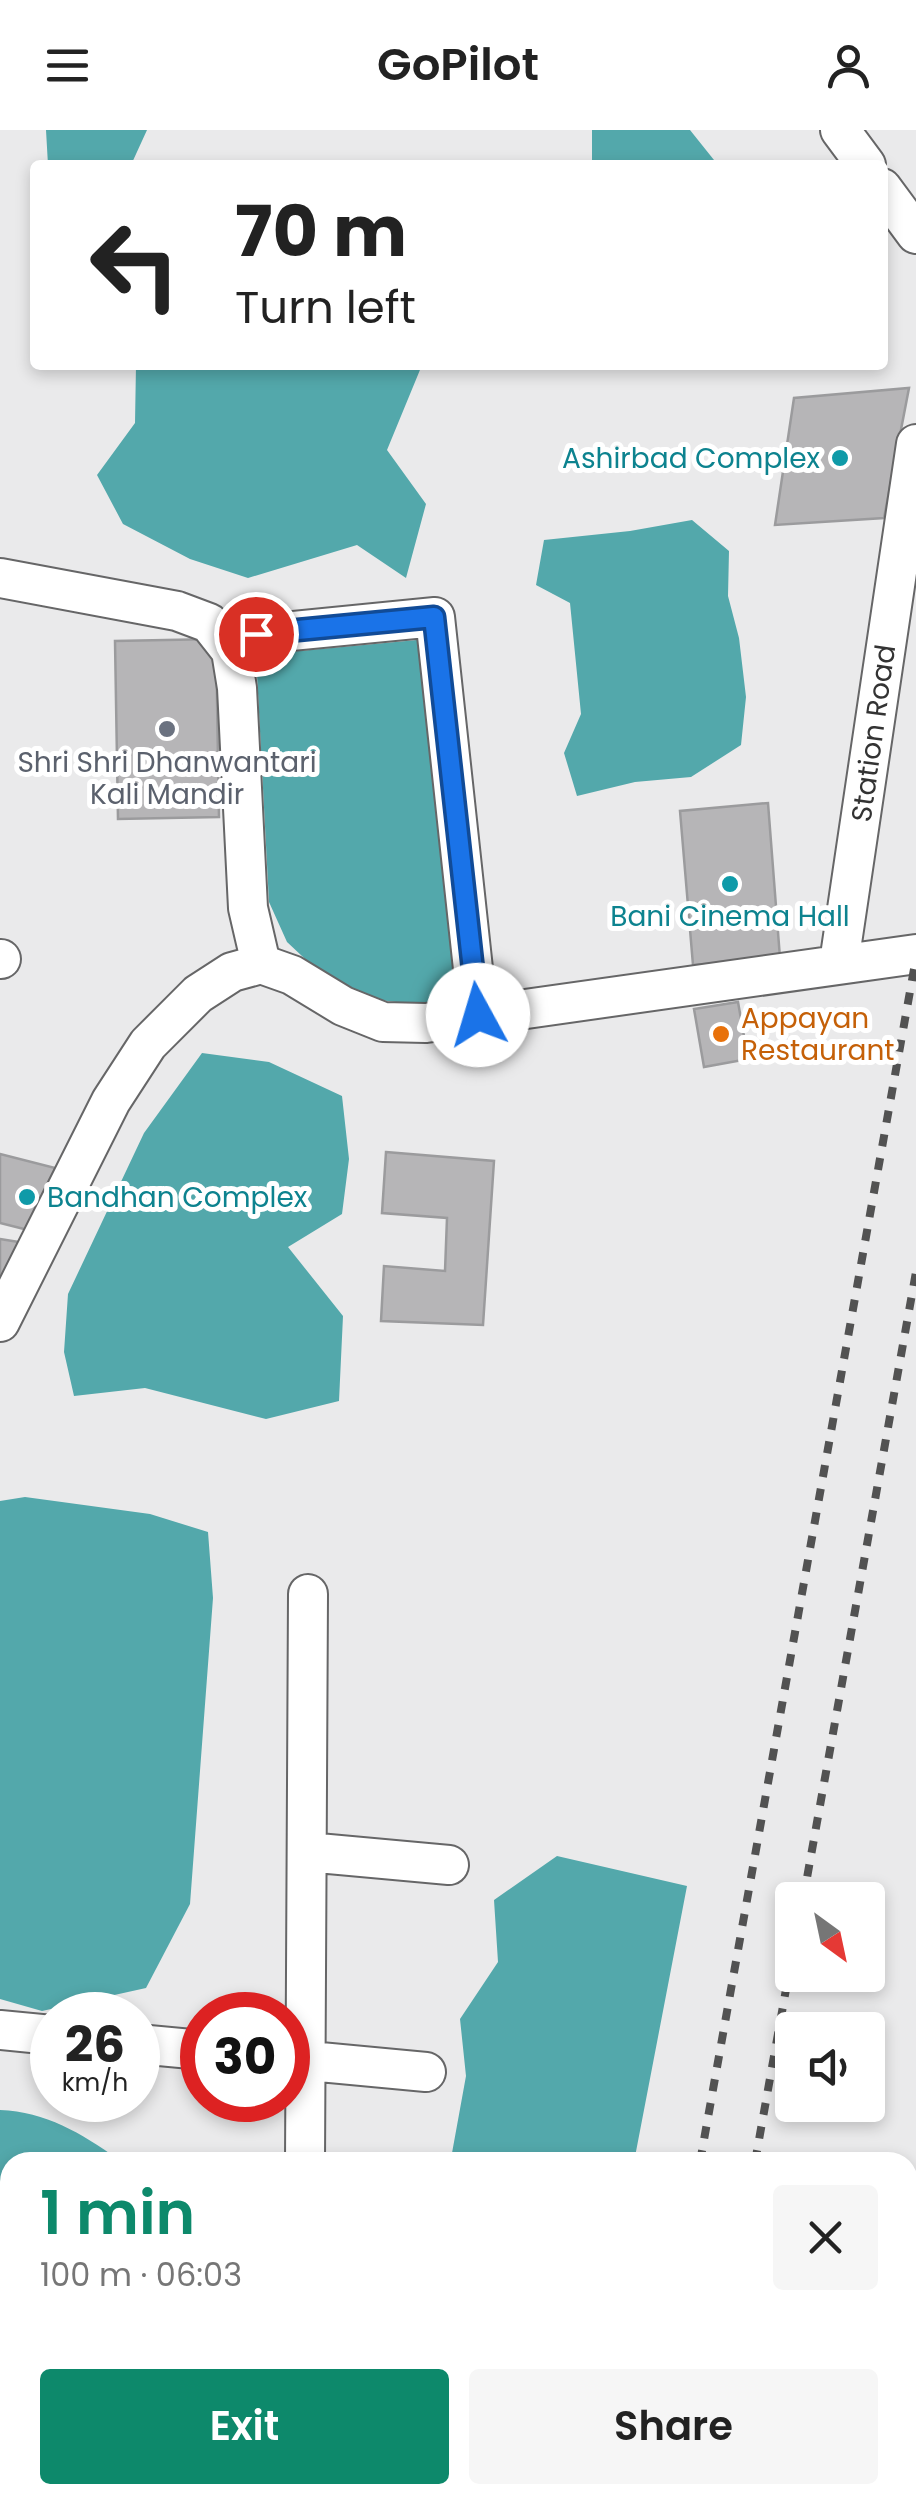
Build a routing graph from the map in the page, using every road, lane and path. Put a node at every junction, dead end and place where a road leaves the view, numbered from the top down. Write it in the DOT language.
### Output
graph roads {
  1 [pos="840,130"];
  2 [pos="862,160"];
  3 [pos="888,196"];
  4 [pos="916,234"];
  5 [pos="916,444"];
  6 [pos="0,578"];
  7 [pos="221,638"];
  8 [pos="916,954"];
  9 [pos="839,963"];
  10 [pos="261,964"];
  11 [pos="478,1015"];
  12 [pos="0,1322"];
  13 [pos="308,1594"];
  14 [pos="306,1852"];
  15 [pos="449,1866"];
  16 [pos="300,1992"];
  17 [pos="0,2030"];
  18 [pos="30,2033"];
  19 [pos="310,2061"];
  20 [pos="426,2072"];
  21 [pos="302,2122"];
  22 [pos="304,2152"];
  1 -- 2 [label="street"];
  3 -- 4 [label="street"];
  5 -- 9 [label="street, Station Road"];
  6 -- 7 [label="street"];
  7 -- 10 [label="street"];
  7 -- 11 [label="street"];
  8 -- 9 [label="street"];
  9 -- 11 [label="street"];
  10 -- 11 [label="street"];
  10 -- 12 [label="street"];
  13 -- 14 [label="street"];
  14 -- 15 [label="street"];
  14 -- 16 [label="street"];
  17 -- 18 [label="street"];
  19 -- 20 [label="street"];
  21 -- 22 [label="street"];
}
